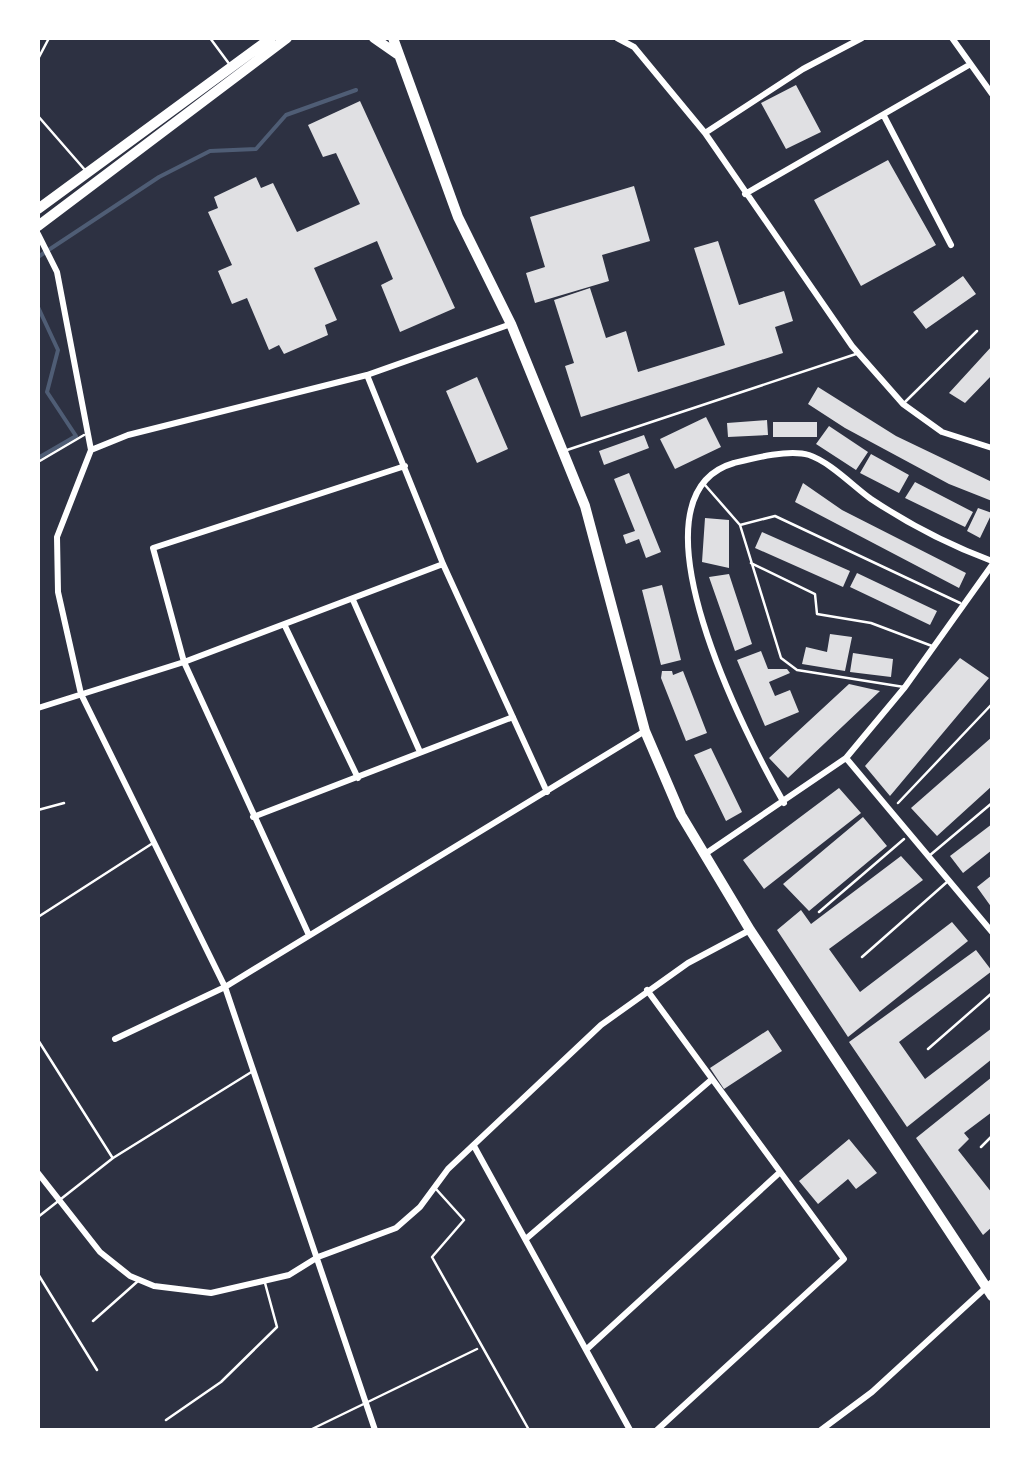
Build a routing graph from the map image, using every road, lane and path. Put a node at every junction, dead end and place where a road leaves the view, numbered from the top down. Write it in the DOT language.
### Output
graph roads {
  1 [pos="49,38"];
  2 [pos="210,38"];
  3 [pos="272,38"];
  4 [pos="288,38"];
  5 [pos="374,38"];
  6 [pos="394,38"];
  7 [pos="617,38"];
  8 [pos="862,38"];
  9 [pos="952,38"];
  10 [pos="398,55"];
  11 [pos="38,60"];
  12 [pos="970,65"];
  13 [pos="234,71"];
  14 [pos="992,94"];
  15 [pos="38,116"];
  16 [pos="884,116"];
  17 [pos="705,133"];
  18 [pos="86,172"];
  19 [pos="96,182"];
  20 [pos="745,194"];
  21 [pos="38,209"];
  22 [pos="38,226"];
  23 [pos="38,234"];
  24 [pos="951,245"];
  25 [pos="512,324"];
  26 [pos="976,331"];
  27 [pos="858,353"];
  28 [pos="367,374"];
  29 [pos="902,404"];
  30 [pos="88,432"];
  31 [pos="992,448"];
  32 [pos="91,450"];
  33 [pos="563,451"];
  34 [pos="38,462"];
  35 [pos="405,466"];
  36 [pos="705,485"];
  37 [pos="740,525"];
  38 [pos="749,562"];
  39 [pos="992,563"];
  40 [pos="443,564"];
  41 [pos="353,600"];
  42 [pos="962,604"];
  43 [pos="285,626"];
  44 [pos="934,646"];
  45 [pos="184,662"];
  46 [pos="905,687"];
  47 [pos="81,694"];
  48 [pos="992,704"];
  49 [pos="38,708"];
  50 [pos="513,717"];
  51 [pos="644,731"];
  52 [pos="420,752"];
  53 [pos="846,758"];
  54 [pos="358,778"];
  55 [pos="547,792"];
  56 [pos="784,802"];
  57 [pos="64,803"];
  58 [pos="992,803"];
  59 [pos="38,810"];
  60 [pos="890,812"];
  61 [pos="254,816"];
  62 [pos="909,835"];
  63 [pos="154,842"];
  64 [pos="705,854"];
  65 [pos="928,857"];
  66 [pos="948,881"];
  67 [pos="819,912"];
  68 [pos="38,917"];
  69 [pos="991,929"];
  70 [pos="750,930"];
  71 [pos="308,932"];
  72 [pos="862,957"];
  73 [pos="225,987"];
  74 [pos="648,990"];
  75 [pos="992,993"];
  76 [pos="115,1039"];
  77 [pos="38,1040"];
  78 [pos="928,1049"];
  79 [pos="254,1070"];
  80 [pos="711,1080"];
  81 [pos="992,1136"];
  82 [pos="474,1146"];
  83 [pos="981,1147"];
  84 [pos="113,1158"];
  85 [pos="38,1173"];
  86 [pos="778,1174"];
  87 [pos="434,1188"];
  88 [pos="61,1202"];
  89 [pos="38,1217"];
  90 [pos="528,1238"];
  91 [pos="318,1257"];
  92 [pos="38,1274"];
  93 [pos="139,1280"];
  94 [pos="264,1282"];
  95 [pos="991,1288"];
  96 [pos="93,1321"];
  97 [pos="479,1348"];
  98 [pos="588,1348"];
  99 [pos="97,1370"];
  100 [pos="366,1402"];
  101 [pos="166,1420"];
  102 [pos="310,1430"];
  103 [pos="376,1430"];
  104 [pos="528,1430"];
  105 [pos="630,1430"];
  106 [pos="657,1430"];
  107 [pos="821,1430"];
  1 -- 11 [label="lane"];
  2 -- 13 [label="lane"];
  3 -- 13 [label="main road"];
  4 -- 13 [label="main road"];
  5 -- 10 [label="main road"];
  6 -- 10 [label="main road"];
  7 -- 17 [label="street"];
  8 -- 17 [label="street"];
  9 -- 12 [label="street"];
  10 -- 25 [label="main road"];
  12 -- 14 [label="street"];
  12 -- 16 [label="street"];
  13 -- 18 [label="main road"];
  13 -- 19 [label="main road"];
  15 -- 18 [label="lane"];
  16 -- 20 [label="street"];
  16 -- 24 [label="street"];
  17 -- 20 [label="street"];
  18 -- 19 [label="lane"];
  18 -- 21 [label="main road"];
  19 -- 22 [label="main road"];
  20 -- 27 [label="street"];
  23 -- 30 [label="street"];
  25 -- 28 [label="street"];
  25 -- 33 [label="main road"];
  26 -- 29 [label="lane"];
  27 -- 29 [label="street"];
  27 -- 33 [label="lane"];
  28 -- 32 [label="street"];
  28 -- 35 [label="street"];
  29 -- 31 [label="street"];
  30 -- 32 [label="street"];
  30 -- 34 [label="lane"];
  32 -- 47 [label="street"];
  33 -- 51 [label="main road"];
  35 -- 40 [label="street"];
  35 -- 45 [label="street"];
  36 -- 37 [label="lane"];
  36 -- 39 [label="street"];
  36 -- 56 [label="street"];
  37 -- 38 [label="lane"];
  37 -- 42 [label="lane"];
  38 -- 44 [label="lane"];
  38 -- 46 [label="lane"];
  39 -- 42 [label="street"];
  40 -- 41 [label="street"];
  40 -- 50 [label="street"];
  41 -- 43 [label="street"];
  41 -- 52 [label="street"];
  42 -- 44 [label="street"];
  43 -- 45 [label="street"];
  43 -- 54 [label="street"];
  44 -- 46 [label="street"];
  45 -- 47 [label="street"];
  45 -- 61 [label="street"];
  46 -- 53 [label="street"];
  47 -- 49 [label="street"];
  47 -- 63 [label="street"];
  48 -- 60 [label="path"];
  50 -- 52 [label="street"];
  50 -- 55 [label="street"];
  51 -- 55 [label="street"];
  51 -- 64 [label="main road"];
  52 -- 54 [label="street"];
  53 -- 56 [label="street"];
  53 -- 60 [label="street"];
  54 -- 61 [label="street"];
  55 -- 71 [label="street"];
  56 -- 64 [label="street"];
  57 -- 59 [label="lane"];
  58 -- 65 [label="lane"];
  60 -- 62 [label="street"];
  61 -- 71 [label="street"];
  62 -- 65 [label="street"];
  62 -- 67 [label="path"];
  63 -- 68 [label="lane"];
  63 -- 73 [label="street"];
  64 -- 70 [label="main road"];
  65 -- 66 [label="street"];
  66 -- 69 [label="street"];
  66 -- 72 [label="lane"];
  70 -- 74 [label="street"];
  70 -- 95 [label="main road"];
  71 -- 73 [label="street"];
  73 -- 76 [label="street"];
  73 -- 79 [label="street"];
  74 -- 80 [label="street"];
  74 -- 82 [label="street"];
  75 -- 78 [label="lane"];
  77 -- 84 [label="lane"];
  79 -- 84 [label="lane"];
  79 -- 91 [label="street"];
  80 -- 86 [label="street"];
  80 -- 90 [label="street"];
  81 -- 83 [label="lane"];
  82 -- 87 [label="street"];
  82 -- 90 [label="street"];
  84 -- 88 [label="lane"];
  85 -- 88 [label="street"];
  86 -- 98 [label="street"];
  86 -- 106 [label="street"];
  87 -- 91 [label="street"];
  87 -- 97 [label="lane"];
  88 -- 89 [label="lane"];
  88 -- 93 [label="street"];
  90 -- 98 [label="street"];
  91 -- 94 [label="street"];
  91 -- 100 [label="street"];
  92 -- 99 [label="lane"];
  93 -- 94 [label="street"];
  93 -- 96 [label="lane"];
  94 -- 101 [label="lane"];
  95 -- 107 [label="street"];
  97 -- 100 [label="lane"];
  97 -- 104 [label="lane"];
  98 -- 105 [label="street"];
  100 -- 102 [label="lane"];
  100 -- 103 [label="street"];
}
